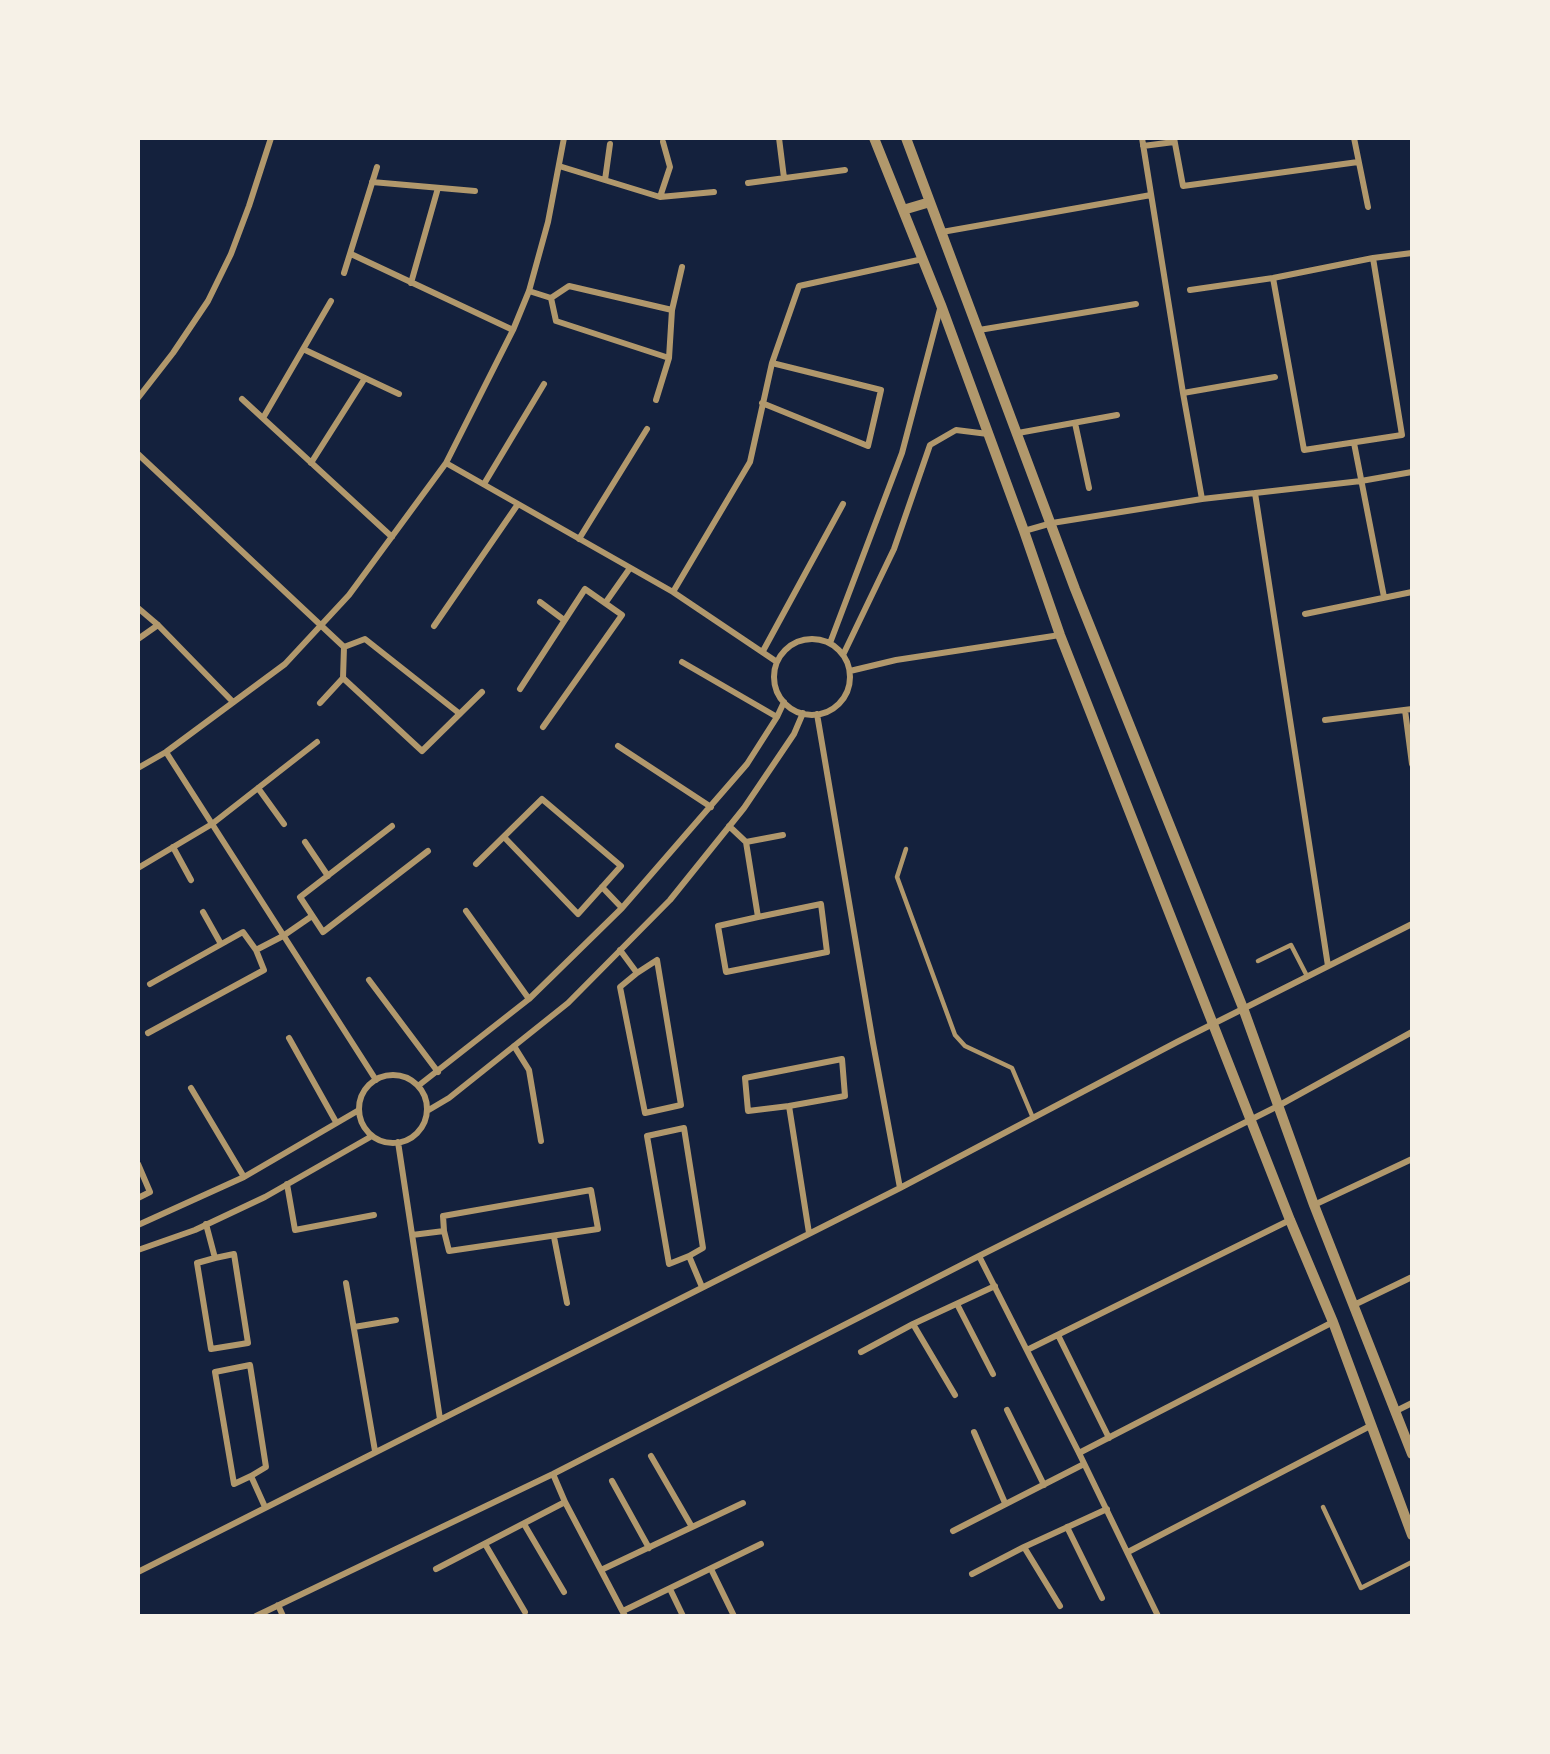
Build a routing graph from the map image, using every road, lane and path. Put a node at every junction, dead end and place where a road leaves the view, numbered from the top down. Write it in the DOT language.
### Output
graph roads {
  1 [pos="564,138"];
  2 [pos="778,138"];
  3 [pos="874,138"];
  4 [pos="906,138"];
  5 [pos="1142,138"];
  6 [pos="1354,138"];
  7 [pos="270,139"];
  8 [pos="1174,140"];
  9 [pos="663,142"];
  10 [pos="610,144"];
  11 [pos="1143,146"];
  12 [pos="1358,162"];
  13 [pos="559,166"];
  14 [pos="377,167"];
  15 [pos="845,170"];
  16 [pos="784,178"];
  17 [pos="605,180"];
  18 [pos="372,182"];
  19 [pos="748,183"];
  20 [pos="438,188"];
  21 [pos="475,191"];
  22 [pos="714,192"];
  23 [pos="1151,195"];
  24 [pos="660,197"];
  25 [pos="930,202"];
  26 [pos="1368,207"];
  27 [pos="903,210"];
  28 [pos="942,232"];
  29 [pos="1412,253"];
  30 [pos="351,254"];
  31 [pos="1373,258"];
  32 [pos="922,259"];
  33 [pos="682,267"];
  34 [pos="344,273"];
  35 [pos="1273,278"];
  36 [pos="411,282"];
  37 [pos="1190,290"];
  38 [pos="529,291"];
  39 [pos="551,298"];
  40 [pos="331,301"];
  41 [pos="1136,304"];
  42 [pos="941,305"];
  43 [pos="672,310"];
  44 [pos="513,330"];
  45 [pos="979,330"];
  46 [pos="303,349"];
  47 [pos="669,358"];
  48 [pos="772,363"];
  49 [pos="1275,377"];
  50 [pos="365,378"];
  51 [pos="544,384"];
  52 [pos="1183,393"];
  53 [pos="399,394"];
  54 [pos="138,398"];
  55 [pos="242,399"];
  56 [pos="656,400"];
  57 [pos="762,403"];
  58 [pos="1117,415"];
  59 [pos="262,418"];
  60 [pos="1075,423"];
  61 [pos="647,429"];
  62 [pos="1018,433"];
  63 [pos="989,434"];
  64 [pos="1354,443"];
  65 [pos="138,454"];
  66 [pos="311,463"];
  67 [pos="446,463"];
  68 [pos="1412,472"];
  69 [pos="1361,481"];
  70 [pos="484,484"];
  71 [pos="1089,488"];
  72 [pos="1255,493"];
  73 [pos="1202,499"];
  74 [pos="518,504"];
  75 [pos="843,504"];
  76 [pos="1052,523"];
  77 [pos="1024,531"];
  78 [pos="392,537"];
  79 [pos="579,539"];
  80 [pos="630,568"];
  81 [pos="673,592"];
  82 [pos="1412,592"];
  83 [pos="1384,597"];
  84 [pos="540,602"];
  85 [pos="606,602"];
  86 [pos="138,608"];
  87 [pos="1305,614"];
  88 [pos="564,620"];
  89 [pos="158,625"];
  90 [pos="320,626"];
  91 [pos="434,626"];
  92 [pos="1060,635"];
  93 [pos="138,639"];
  94 [pos="830,644"];
  95 [pos="344,646"];
  96 [pos="763,651"];
  97 [pos="843,655"];
  98 [pos="682,662"];
  99 [pos="777,662"];
  100 [pos="850,671"];
  101 [pos="343,678"];
  102 [pos="520,689"];
  103 [pos="482,692"];
  104 [pos="233,702"];
  105 [pos="784,702"];
  106 [pos="320,703"];
  107 [pos="1409,710"];
  108 [pos="802,713"];
  109 [pos="459,714"];
  110 [pos="817,714"];
  111 [pos="777,717"];
  112 [pos="1325,720"];
  113 [pos="543,728"];
  114 [pos="316,742"];
  115 [pos="618,747"];
  116 [pos="166,752"];
  117 [pos="1412,764"];
  118 [pos="138,768"];
  119 [pos="258,788"];
  120 [pos="711,807"];
  121 [pos="212,824"];
  122 [pos="284,824"];
  123 [pos="392,826"];
  124 [pos="729,826"];
  125 [pos="783,835"];
  126 [pos="504,837"];
  127 [pos="305,842"];
  128 [pos="746,842"];
  129 [pos="173,847"];
  130 [pos="906,849"];
  131 [pos="428,851"];
  132 [pos="476,864"];
  133 [pos="138,868"];
  134 [pos="328,876"];
  135 [pos="190,880"];
  136 [pos="602,887"];
  137 [pos="622,908"];
  138 [pos="465,911"];
  139 [pos="203,912"];
  140 [pos="312,916"];
  141 [pos="758,916"];
  142 [pos="1412,924"];
  143 [pos="283,936"];
  144 [pos="221,944"];
  145 [pos="256,950"];
  146 [pos="620,950"];
  147 [pos="1258,961"];
  148 [pos="1328,966"];
  149 [pos="637,973"];
  150 [pos="1307,976"];
  151 [pos="369,980"];
  152 [pos="150,984"];
  153 [pos="530,999"];
  154 [pos="1243,1008"];
  155 [pos="1214,1024"];
  156 [pos="148,1033"];
  157 [pos="1410,1033"];
  158 [pos="289,1038"];
  159 [pos="1412,1041"];
  160 [pos="514,1046"];
  161 [pos="438,1072"];
  162 [pos="376,1080"];
  163 [pos="418,1086"];
  164 [pos="191,1088"];
  165 [pos="789,1106"];
  166 [pos="1278,1106"];
  167 [pos="359,1110"];
  168 [pos="427,1111"];
  169 [pos="1033,1118"];
  170 [pos="1250,1118"];
  171 [pos="336,1122"];
  172 [pos="372,1136"];
  173 [pos="541,1141"];
  174 [pos="398,1142"];
  175 [pos="1412,1159"];
  176 [pos="138,1164"];
  177 [pos="244,1177"];
  178 [pos="287,1184"];
  179 [pos="900,1188"];
  180 [pos="138,1198"];
  181 [pos="1314,1204"];
  182 [pos="374,1215"];
  183 [pos="1290,1220"];
  184 [pos="206,1224"];
  185 [pos="138,1225"];
  186 [pos="444,1231"];
  187 [pos="809,1233"];
  188 [pos="412,1235"];
  189 [pos="554,1237"];
  190 [pos="138,1250"];
  191 [pos="689,1256"];
  192 [pos="979,1256"];
  193 [pos="215,1258"];
  194 [pos="1412,1277"];
  195 [pos="346,1283"];
  196 [pos="995,1286"];
  197 [pos="702,1287"];
  198 [pos="567,1303"];
  199 [pos="957,1304"];
  200 [pos="1354,1305"];
  201 [pos="396,1320"];
  202 [pos="1333,1322"];
  203 [pos="914,1324"];
  204 [pos="354,1327"];
  205 [pos="1058,1335"];
  206 [pos="1027,1350"];
  207 [pos="861,1352"];
  208 [pos="993,1374"];
  209 [pos="955,1395"];
  210 [pos="1412,1403"];
  211 [pos="1007,1410"];
  212 [pos="1396,1411"];
  213 [pos="440,1419"];
  214 [pos="1372,1425"];
  215 [pos="974,1432"];
  216 [pos="1109,1438"];
  217 [pos="375,1451"];
  218 [pos="1079,1453"];
  219 [pos="1412,1454"];
  220 [pos="651,1456"];
  221 [pos="1084,1464"];
  222 [pos="553,1474"];
  223 [pos="251,1476"];
  224 [pos="612,1481"];
  225 [pos="1044,1485"];
  226 [pos="565,1502"];
  227 [pos="743,1503"];
  228 [pos="1005,1503"];
  229 [pos="265,1507"];
  230 [pos="1323,1507"];
  231 [pos="1107,1509"];
  232 [pos="524,1524"];
  233 [pos="692,1527"];
  234 [pos="1067,1527"];
  235 [pos="953,1531"];
  236 [pos="1412,1535"];
  237 [pos="485,1544"];
  238 [pos="761,1544"];
  239 [pos="1024,1547"];
  240 [pos="649,1548"];
  241 [pos="1128,1552"];
  242 [pos="1412,1562"];
  243 [pos="436,1569"];
  244 [pos="711,1569"];
  245 [pos="601,1570"];
  246 [pos="138,1572"];
  247 [pos="972,1574"];
  248 [pos="670,1589"];
  249 [pos="564,1592"];
  250 [pos="1102,1598"];
  251 [pos="278,1605"];
  252 [pos="1060,1606"];
  253 [pos="525,1612"];
  254 [pos="624,1614"];
  255 [pos="256,1616"];
  256 [pos="283,1616"];
  257 [pos="683,1616"];
  258 [pos="734,1616"];
  259 [pos="1158,1616"];
  1 -- 13 [label="street"];
  2 -- 16 [label="street"];
  3 -- 27 [label="street"];
  4 -- 25 [label="street"];
  5 -- 11 [label="street"];
  6 -- 12 [label="street"];
  7 -- 54 [label="street"];
  8 -- 11 [label="street"];
  8 -- 12 [label="street"];
  9 -- 24 [label="street"];
  10 -- 17 [label="street"];
  11 -- 23 [label="street"];
  12 -- 26 [label="street"];
  13 -- 17 [label="street"];
  13 -- 38 [label="street"];
  14 -- 18 [label="street"];
  15 -- 16 [label="street"];
  16 -- 19 [label="street"];
  17 -- 24 [label="street"];
  18 -- 20 [label="street"];
  18 -- 30 [label="street"];
  20 -- 21 [label="street"];
  20 -- 36 [label="street"];
  22 -- 24 [label="street"];
  23 -- 28 [label="street"];
  23 -- 52 [label="street"];
  25 -- 27 [label="street"];
  25 -- 28 [label="street"];
  27 -- 32 [label="street"];
  28 -- 45 [label="street"];
  29 -- 31 [label="street"];
  30 -- 34 [label="street"];
  30 -- 36 [label="street"];
  31 -- 35 [label="street"];
  31 -- 64 [label="street"];
  32 -- 42 [label="street"];
  32 -- 48 [label="street"];
  33 -- 43 [label="street"];
  35 -- 37 [label="street"];
  35 -- 64 [label="street"];
  36 -- 44 [label="street"];
  38 -- 39 [label="street"];
  38 -- 44 [label="street"];
  39 -- 43 [label="street"];
  39 -- 47 [label="street"];
  40 -- 46 [label="street"];
  41 -- 45 [label="street"];
  42 -- 63 [label="street"];
  42 -- 94 [label="street"];
  43 -- 47 [label="street"];
  44 -- 67 [label="street"];
  45 -- 62 [label="street"];
  46 -- 50 [label="street"];
  46 -- 59 [label="street"];
  47 -- 56 [label="street"];
  48 -- 57 [label="street"];
  48 -- 57 [label="street"];
  49 -- 52 [label="street"];
  50 -- 53 [label="street"];
  50 -- 66 [label="street"];
  51 -- 70 [label="street"];
  52 -- 73 [label="street"];
  55 -- 59 [label="street"];
  57 -- 81 [label="street"];
  58 -- 60 [label="street"];
  59 -- 66 [label="street"];
  60 -- 62 [label="street"];
  60 -- 71 [label="street"];
  61 -- 79 [label="street"];
  62 -- 76 [label="street"];
  63 -- 77 [label="street"];
  63 -- 97 [label="street"];
  64 -- 69 [label="street"];
  65 -- 90 [label="street"];
  66 -- 78 [label="street"];
  67 -- 70 [label="street"];
  67 -- 78 [label="street"];
  68 -- 69 [label="street"];
  69 -- 72 [label="street"];
  69 -- 83 [label="street"];
  70 -- 74 [label="street"];
  72 -- 73 [label="street"];
  72 -- 148 [label="street"];
  73 -- 76 [label="street"];
  74 -- 79 [label="street"];
  74 -- 91 [label="street"];
  75 -- 96 [label="street"];
  76 -- 77 [label="street"];
  76 -- 154 [label="street"];
  77 -- 92 [label="street"];
  78 -- 90 [label="street"];
  79 -- 80 [label="street"];
  80 -- 81 [label="street"];
  80 -- 85 [label="street"];
  81 -- 96 [label="street"];
  82 -- 83 [label="street"];
  83 -- 87 [label="street"];
  84 -- 88 [label="street"];
  85 -- 88 [label="street"];
  85 -- 113 [label="street"];
  86 -- 89 [label="street"];
  88 -- 102 [label="street"];
  89 -- 93 [label="street"];
  89 -- 104 [label="street"];
  90 -- 95 [label="street"];
  90 -- 104 [label="street"];
  92 -- 100 [label="street"];
  92 -- 155 [label="street"];
  94 -- 97 [label="street"];
  94 -- 99 [label="street"];
  95 -- 101 [label="street"];
  95 -- 109 [label="street"];
  96 -- 99 [label="street"];
  97 -- 100 [label="street"];
  98 -- 111 [label="street"];
  99 -- 105 [label="street"];
  100 -- 110 [label="street"];
  101 -- 106 [label="street"];
  101 -- 109 [label="street"];
  103 -- 109 [label="street"];
  104 -- 116 [label="street"];
  105 -- 108 [label="street"];
  105 -- 111 [label="street"];
  107 -- 112 [label="street"];
  107 -- 117 [label="street"];
  108 -- 110 [label="street"];
  108 -- 124 [label="street"];
  110 -- 179 [label="street"];
  111 -- 120 [label="street"];
  114 -- 119 [label="street"];
  115 -- 120 [label="street"];
  116 -- 118 [label="street"];
  116 -- 121 [label="street"];
  119 -- 121 [label="street"];
  119 -- 122 [label="street"];
  120 -- 137 [label="street"];
  121 -- 129 [label="street"];
  121 -- 143 [label="street"];
  123 -- 134 [label="street"];
  124 -- 128 [label="street"];
  124 -- 146 [label="street"];
  125 -- 128 [label="street"];
  126 -- 132 [label="street"];
  126 -- 136 [label="street"];
  126 -- 136 [label="street"];
  127 -- 134 [label="street"];
  128 -- 141 [label="street"];
  129 -- 133 [label="street"];
  129 -- 135 [label="street"];
  130 -- 169 [label="lane"];
  131 -- 140 [label="street"];
  134 -- 140 [label="street"];
  136 -- 137 [label="street"];
  137 -- 153 [label="street"];
  138 -- 153 [label="street"];
  139 -- 144 [label="street"];
  140 -- 143 [label="street"];
  141 -- 141 [label="street"];
  142 -- 148 [label="street"];
  143 -- 145 [label="street"];
  143 -- 162 [label="street"];
  144 -- 145 [label="street"];
  144 -- 152 [label="street"];
  145 -- 156 [label="street"];
  146 -- 149 [label="street"];
  146 -- 160 [label="street"];
  147 -- 150 [label="lane"];
  148 -- 150 [label="street"];
  149 -- 149 [label="street"];
  150 -- 154 [label="street"];
  151 -- 161 [label="street"];
  153 -- 161 [label="street"];
  154 -- 155 [label="street"];
  154 -- 166 [label="street"];
  155 -- 169 [label="street"];
  155 -- 170 [label="street"];
  157 -- 159 [label="street"];
  157 -- 166 [label="street"];
  158 -- 171 [label="street"];
  160 -- 168 [label="street"];
  160 -- 173 [label="street"];
  161 -- 163 [label="street"];
  162 -- 163 [label="street"];
  162 -- 167 [label="street"];
  163 -- 168 [label="street"];
  164 -- 177 [label="street"];
  165 -- 165 [label="street"];
  165 -- 187 [label="street"];
  166 -- 170 [label="street"];
  166 -- 181 [label="street"];
  167 -- 171 [label="street"];
  167 -- 172 [label="street"];
  168 -- 174 [label="street"];
  169 -- 179 [label="street"];
  170 -- 183 [label="street"];
  170 -- 192 [label="street"];
  171 -- 177 [label="street"];
  172 -- 174 [label="street"];
  172 -- 178 [label="street"];
  174 -- 188 [label="street"];
  175 -- 181 [label="street"];
  176 -- 180 [label="street"];
  177 -- 185 [label="street"];
  178 -- 182 [label="street"];
  178 -- 184 [label="street"];
  179 -- 187 [label="street"];
  181 -- 200 [label="street"];
  183 -- 202 [label="street"];
  183 -- 205 [label="street"];
  184 -- 190 [label="street"];
  184 -- 193 [label="street"];
  186 -- 188 [label="street"];
  186 -- 189 [label="street"];
  186 -- 189 [label="street"];
  187 -- 197 [label="street"];
  188 -- 213 [label="street"];
  189 -- 198 [label="street"];
  191 -- 191 [label="street"];
  191 -- 197 [label="street"];
  192 -- 196 [label="street"];
  192 -- 222 [label="street"];
  193 -- 193 [label="street"];
  194 -- 200 [label="street"];
  195 -- 204 [label="street"];
  196 -- 199 [label="street"];
  196 -- 206 [label="street"];
  197 -- 213 [label="street"];
  199 -- 203 [label="street"];
  199 -- 208 [label="street"];
  200 -- 212 [label="street"];
  201 -- 204 [label="street"];
  202 -- 214 [label="street"];
  202 -- 216 [label="street"];
  203 -- 207 [label="street"];
  203 -- 209 [label="street"];
  204 -- 217 [label="street"];
  205 -- 206 [label="street"];
  205 -- 216 [label="street"];
  206 -- 218 [label="street"];
  210 -- 212 [label="street"];
  211 -- 225 [label="street"];
  212 -- 219 [label="street"];
  213 -- 217 [label="street"];
  214 -- 236 [label="street"];
  214 -- 241 [label="street"];
  215 -- 228 [label="street"];
  216 -- 218 [label="street"];
  217 -- 229 [label="street"];
  218 -- 221 [label="street"];
  220 -- 233 [label="street"];
  221 -- 225 [label="street"];
  221 -- 231 [label="street"];
  222 -- 226 [label="street"];
  222 -- 251 [label="street"];
  223 -- 223 [label="street"];
  223 -- 229 [label="street"];
  224 -- 240 [label="street"];
  225 -- 228 [label="street"];
  226 -- 232 [label="street"];
  226 -- 245 [label="street"];
  227 -- 233 [label="street"];
  228 -- 235 [label="street"];
  229 -- 246 [label="street"];
  230 -- 242 [label="lane"];
  231 -- 234 [label="street"];
  231 -- 241 [label="street"];
  232 -- 237 [label="street"];
  232 -- 249 [label="street"];
  233 -- 240 [label="street"];
  234 -- 239 [label="street"];
  234 -- 250 [label="street"];
  237 -- 243 [label="street"];
  237 -- 253 [label="street"];
  238 -- 244 [label="street"];
  239 -- 247 [label="street"];
  239 -- 252 [label="street"];
  240 -- 245 [label="street"];
  241 -- 259 [label="street"];
  244 -- 248 [label="street"];
  244 -- 258 [label="street"];
  245 -- 254 [label="street"];
  248 -- 254 [label="street"];
  248 -- 257 [label="street"];
  251 -- 255 [label="street"];
  251 -- 256 [label="street"];
}
